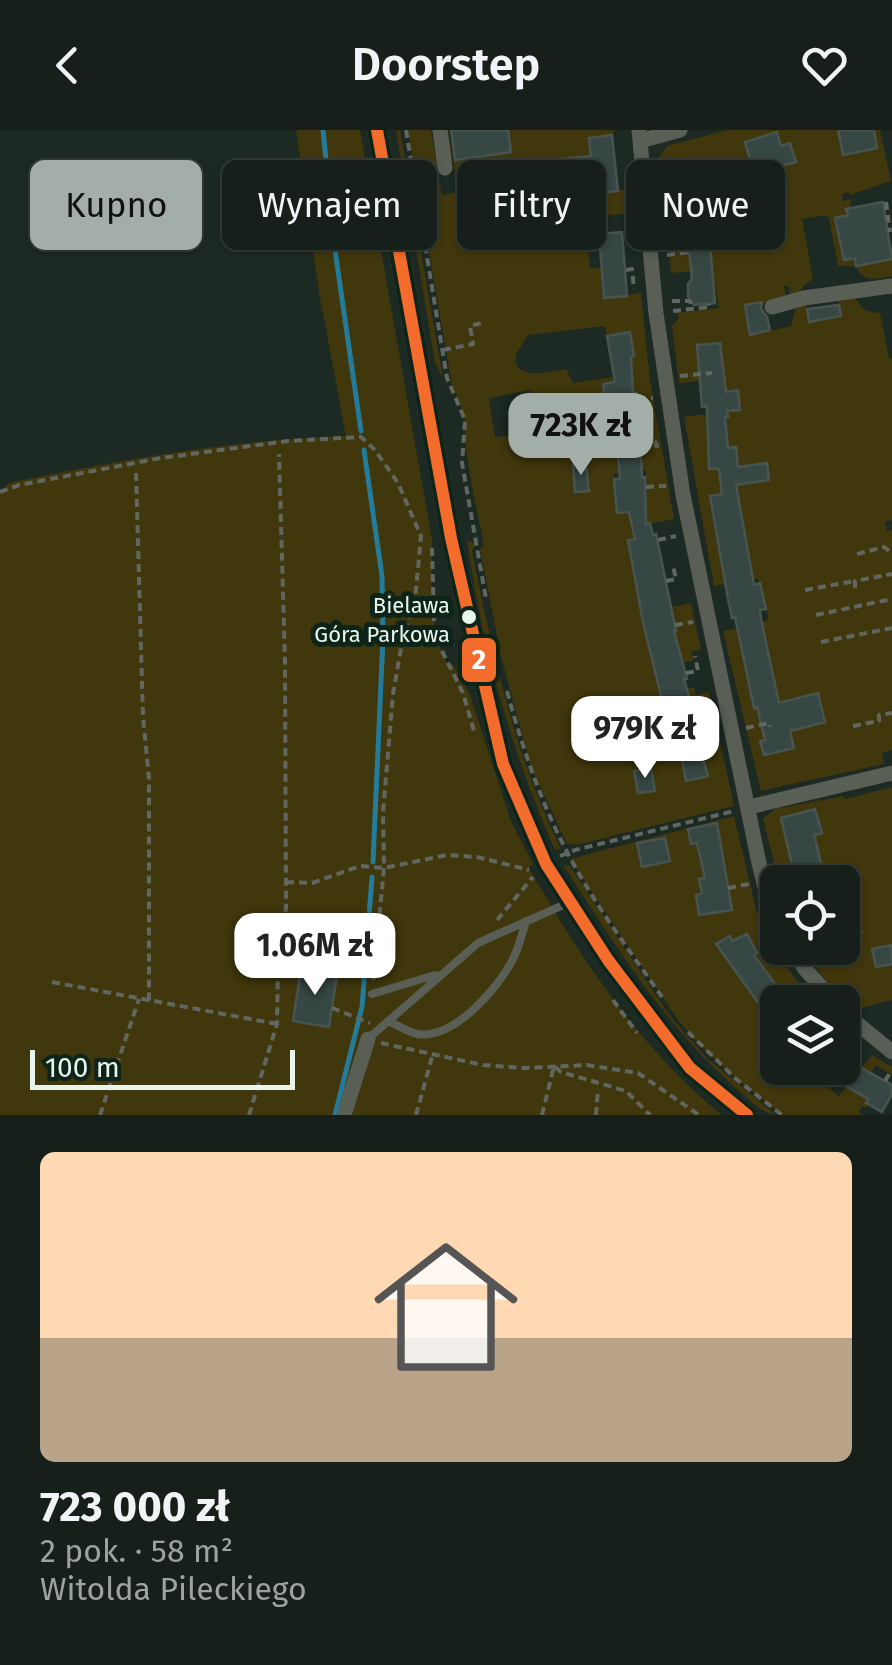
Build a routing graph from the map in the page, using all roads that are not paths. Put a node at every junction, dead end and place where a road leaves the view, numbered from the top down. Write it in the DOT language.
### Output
graph roads {
  1 [pos="377,130"];
  2 [pos="440,130"];
  3 [pos="680,130"];
  4 [pos="640,136"];
  5 [pos="445,168"];
  6 [pos="892,286"];
  7 [pos="772,307"];
  8 [pos="892,773"];
  9 [pos="749,807"];
  10 [pos="761,865"];
  11 [pos="570,902"];
  12 [pos="526,921"];
  13 [pos="803,965"];
  14 [pos="441,973"];
  15 [pos="820,985"];
  16 [pos="372,994"];
  17 [pos="388,1021"];
  18 [pos="860,1026"];
  19 [pos="368,1031"];
  20 [pos="892,1052"];
  21 [pos="344,1115"];
  22 [pos="747,1115"];
  1 -- 11 [label="main road"];
  2 -- 5 [label="street"];
  3 -- 4 [label="street"];
  4 -- 9 [label="street"];
  6 -- 7 [label="street"];
  8 -- 9 [label="street"];
  9 -- 10 [label="street"];
  11 -- 12 [label="lane"];
  11 -- 22 [label="main road"];
  12 -- 14 [label="lane"];
  12 -- 17 [label="lane"];
  13 -- 15 [label="street"];
  14 -- 16 [label="lane"];
  14 -- 17 [label="lane"];
  17 -- 19 [label="lane"];
  18 -- 20 [label="street"];
  19 -- 21 [label="street"];
}
